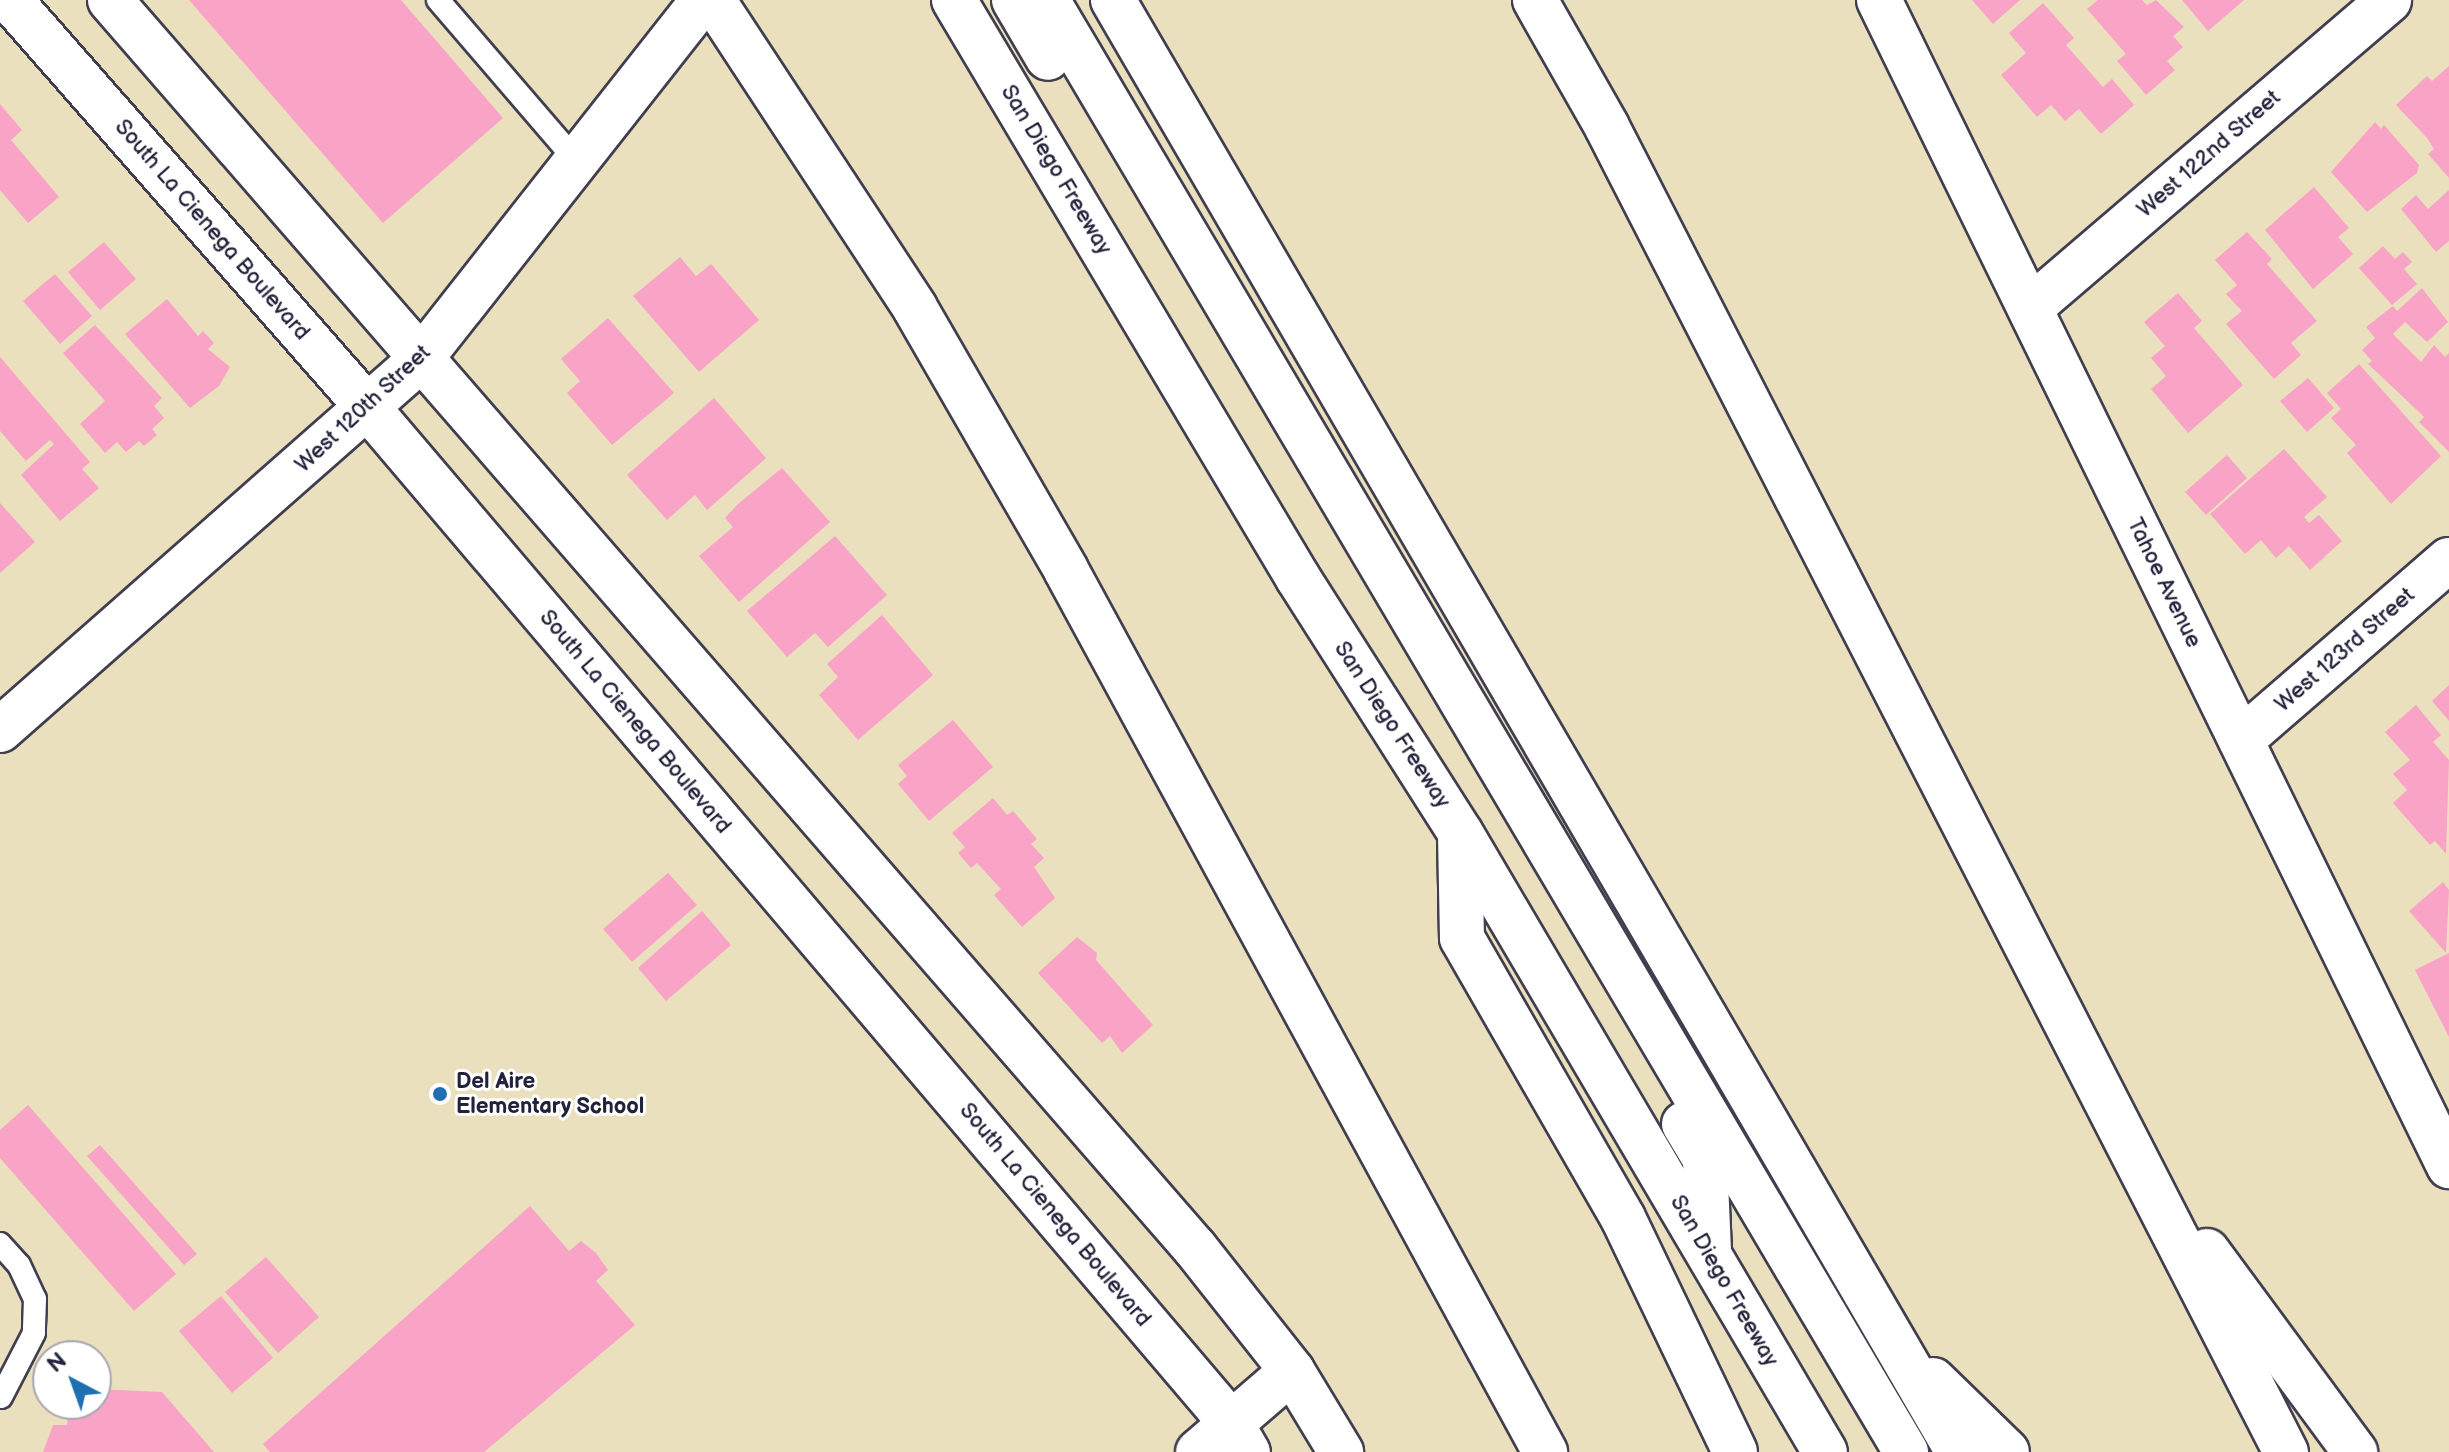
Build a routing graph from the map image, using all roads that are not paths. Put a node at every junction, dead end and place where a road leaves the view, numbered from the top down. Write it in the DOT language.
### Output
graph roads {
  1 [pos="10,0"];
  2 [pos="110,0"];
  3 [pos="438,0"];
  4 [pos="703,0"];
  5 [pos="713,0"];
  6 [pos="954,0"];
  7 [pos="1014,0"];
  8 [pos="1047,0"];
  9 [pos="1113,0"];
  10 [pos="1535,0"];
  11 [pos="1879,0"];
  12 [pos="2389,0"];
  13 [pos="574,158"];
  14 [pos="2030,308"];
  15 [pos="419,361"];
  16 [pos="369,409"];
  17 [pos="2449,560"];
  18 [pos="0,730"];
  19 [pos="2241,740"];
  20 [pos="1460,832"];
  21 [pos="2125,1139"];
  22 [pos="2449,1166"];
  23 [pos="0,1244"];
  24 [pos="1709,1255"];
  25 [pos="1894,1343"];
  26 [pos="1292,1371"];
  27 [pos="0,1398"];
  28 [pos="1240,1438"];
  29 [pos="1198,1452"];
  30 [pos="1341,1452"];
  31 [pos="1545,1452"];
  32 [pos="1735,1452"];
  33 [pos="1825,1452"];
  34 [pos="1906,1452"];
  35 [pos="1958,1452"];
  36 [pos="2007,1452"];
  37 [pos="2286,1452"];
  38 [pos="2355,1452"];
  1 -- 16 [label="main road, South La Cienega Boulevard"];
  2 -- 15 [label="main road"];
  3 -- 13 [label="lane"];
  4 -- 13 [label="main road, West 120th Street"];
  5 -- 31 [label="main road"];
  6 -- 20 [label="main road, San Diego Freeway"];
  7 -- 24 [label="main road"];
  8 -- 34 [label="main road"];
  9 -- 25 [label="main road"];
  10 -- 21 [label="main road"];
  11 -- 14 [label="main road, Tahoe Avenue"];
  12 -- 14 [label="main road, West 122nd Street"];
  13 -- 15 [label="main road, West 120th Street"];
  14 -- 19 [label="main road, Tahoe Avenue"];
  15 -- 16 [label="main road, West 120th Street"];
  15 -- 26 [label="main road"];
  16 -- 18 [label="main road, West 120th Street"];
  16 -- 28 [label="main road, South La Cienega Boulevard"];
  17 -- 19 [label="main road, West 123rd Street"];
  19 -- 22 [label="main road, Tahoe Avenue"];
  20 -- 24 [label="main road, San Diego Freeway"];
  20 -- 32 [label="main road"];
  21 -- 37 [label="main road"];
  21 -- 38 [label="main road"];
  23 -- 27 [label="lane"];
  24 -- 33 [label="main road, San Diego Freeway"];
  25 -- 35 [label="main road"];
  25 -- 36 [label="main road"];
  26 -- 28 [label="main road"];
  26 -- 30 [label="main road"];
  28 -- 29 [label="main road"];
}
